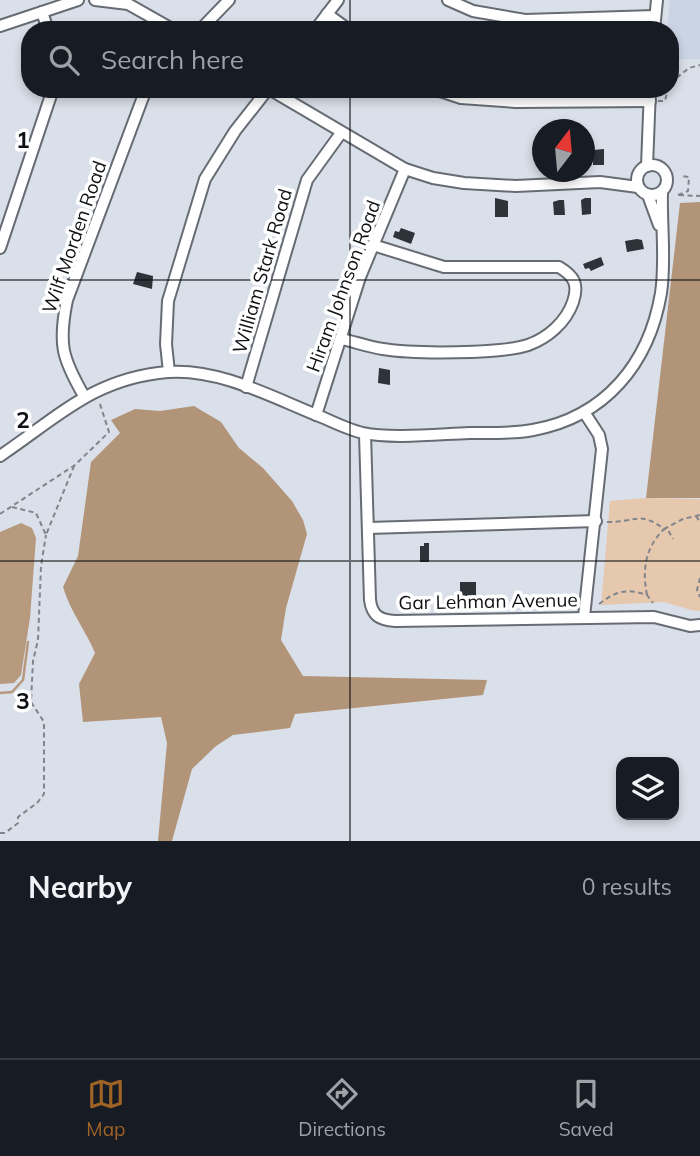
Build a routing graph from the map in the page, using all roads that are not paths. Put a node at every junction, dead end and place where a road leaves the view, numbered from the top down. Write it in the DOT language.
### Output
graph roads {
  1 [pos="78,0"];
  2 [pos="94,0"];
  3 [pos="229,0"];
  4 [pos="338,0"];
  5 [pos="448,0"];
  6 [pos="657,0"];
  7 [pos="42,12"];
  8 [pos="327,14"];
  9 [pos="655,16"];
  10 [pos="45,21"];
  11 [pos="158,21"];
  12 [pos="209,21"];
  13 [pos="322,21"];
  14 [pos="337,21"];
  15 [pos="655,21"];
  16 [pos="0,26"];
  17 [pos="49,98"];
  18 [pos="143,98"];
  19 [pos="262,98"];
  20 [pos="284,98"];
  21 [pos="461,98"];
  22 [pos="593,98"];
  23 [pos="650,98"];
  24 [pos="649,132"];
  25 [pos="341,133"];
  26 [pos="659,167"];
  27 [pos="405,169"];
  28 [pos="642,170"];
  29 [pos="600,182"];
  30 [pos="638,187"];
  31 [pos="662,193"];
  32 [pos="648,195"];
  33 [pos="662,231"];
  34 [pos="373,245"];
  35 [pos="0,248"];
  36 [pos="342,339"];
  37 [pos="169,372"];
  38 [pos="246,387"];
  39 [pos="84,396"];
  40 [pos="584,412"];
  41 [pos="316,415"];
  42 [pos="365,434"];
  43 [pos="0,456"];
  44 [pos="601,522"];
  45 [pos="368,528"];
  46 [pos="584,617"];
  47 [pos="700,625"];
  1 -- 7 [label="street"];
  2 -- 11 [label="street"];
  3 -- 12 [label="street"];
  4 -- 8 [label="street"];
  5 -- 9 [label="street"];
  6 -- 9 [label="street"];
  7 -- 10 [label="street"];
  7 -- 16 [label="street"];
  8 -- 13 [label="street"];
  8 -- 14 [label="street"];
  9 -- 15 [label="street"];
  17 -- 35 [label="street"];
  18 -- 39 [label="street, Wilf Morden Road"];
  19 -- 37 [label="street"];
  20 -- 25 [label="street"];
  21 -- 22 [label="street"];
  23 -- 24 [label="street"];
  24 -- 26 [label="street"];
  24 -- 28 [label="street"];
  25 -- 27 [label="street"];
  25 -- 38 [label="street, William Stark Road"];
  26 -- 28 [label="street"];
  26 -- 31 [label="street"];
  27 -- 29 [label="street"];
  27 -- 34 [label="street, Hiram Johnson Road"];
  28 -- 29 [label="street"];
  28 -- 30 [label="street"];
  29 -- 30 [label="street"];
  30 -- 32 [label="street"];
  31 -- 32 [label="street"];
  31 -- 33 [label="street"];
  32 -- 33 [label="street"];
  33 -- 40 [label="street"];
  34 -- 36 [label="street, Hiram Johnson Road"];
  34 -- 36 [label="street"];
  36 -- 41 [label="street, Hiram Johnson Road"];
  37 -- 38 [label="street"];
  37 -- 39 [label="street"];
  38 -- 41 [label="street"];
  39 -- 43 [label="street"];
  40 -- 42 [label="street"];
  40 -- 44 [label="street"];
  41 -- 42 [label="street"];
  42 -- 45 [label="street, Gar Lehman Avenue"];
  44 -- 45 [label="street"];
  44 -- 46 [label="street"];
  45 -- 46 [label="street, Gar Lehman Avenue"];
  46 -- 47 [label="street, Gar Lehman Avenue"];
}
